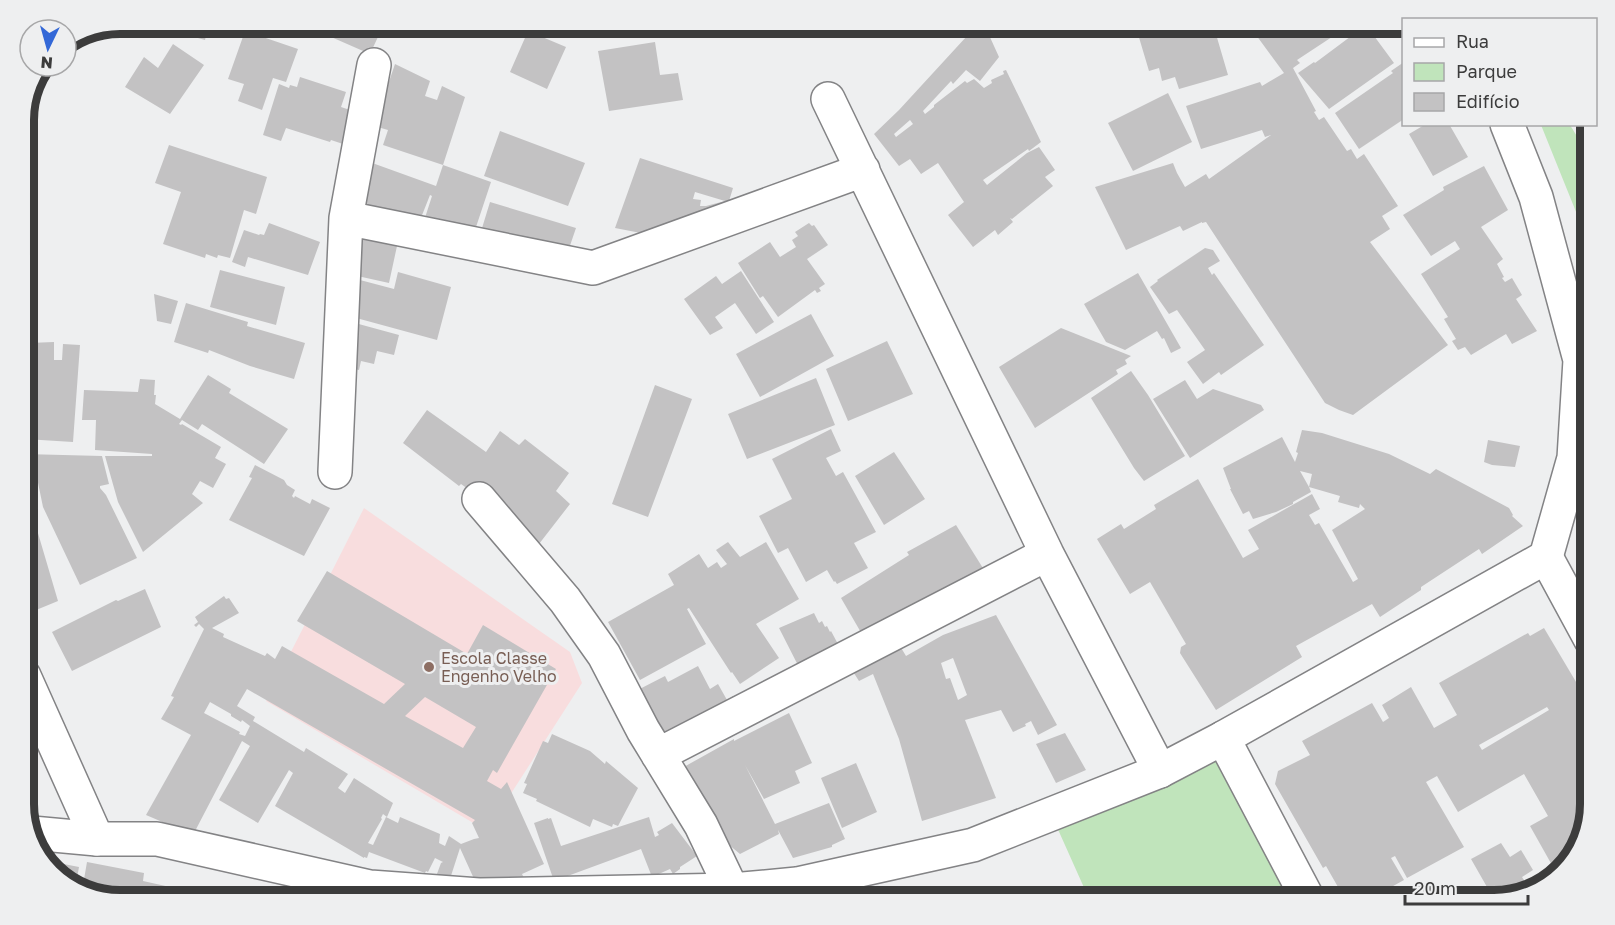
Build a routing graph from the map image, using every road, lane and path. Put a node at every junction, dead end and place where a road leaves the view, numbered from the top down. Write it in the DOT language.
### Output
graph roads {
  1 [pos="375,65"];
  2 [pos="828,99"];
  3 [pos="1508,126"];
  4 [pos="862,170"];
  5 [pos="346,218"];
  6 [pos="1580,360"];
  7 [pos="1580,360"];
  8 [pos="335,472"];
  9 [pos="479,499"];
  10 [pos="1047,554"];
  11 [pos="1546,556"];
  12 [pos="1580,619"];
  13 [pos="35,700"];
  14 [pos="1224,738"];
  15 [pos="658,754"];
  16 [pos="1160,771"];
  17 [pos="40,834"];
  18 [pos="98,838"];
  19 [pos="411,890"];
  20 [pos="732,890"];
  21 [pos="805,890"];
  22 [pos="1303,890"];
  1 -- 5 [label="street"];
  2 -- 4 [label="street"];
  3 -- 6 [label="street"];
  4 -- 5 [label="street"];
  4 -- 10 [label="street"];
  5 -- 8 [label="street"];
  7 -- 11 [label="street"];
  9 -- 15 [label="street"];
  10 -- 15 [label="street"];
  10 -- 16 [label="street"];
  11 -- 12 [label="street"];
  11 -- 14 [label="street"];
  13 -- 18 [label="street"];
  14 -- 16 [label="street"];
  14 -- 22 [label="street"];
  15 -- 20 [label="street"];
  16 -- 21 [label="street"];
  17 -- 18 [label="street"];
  18 -- 19 [label="street"];
}
